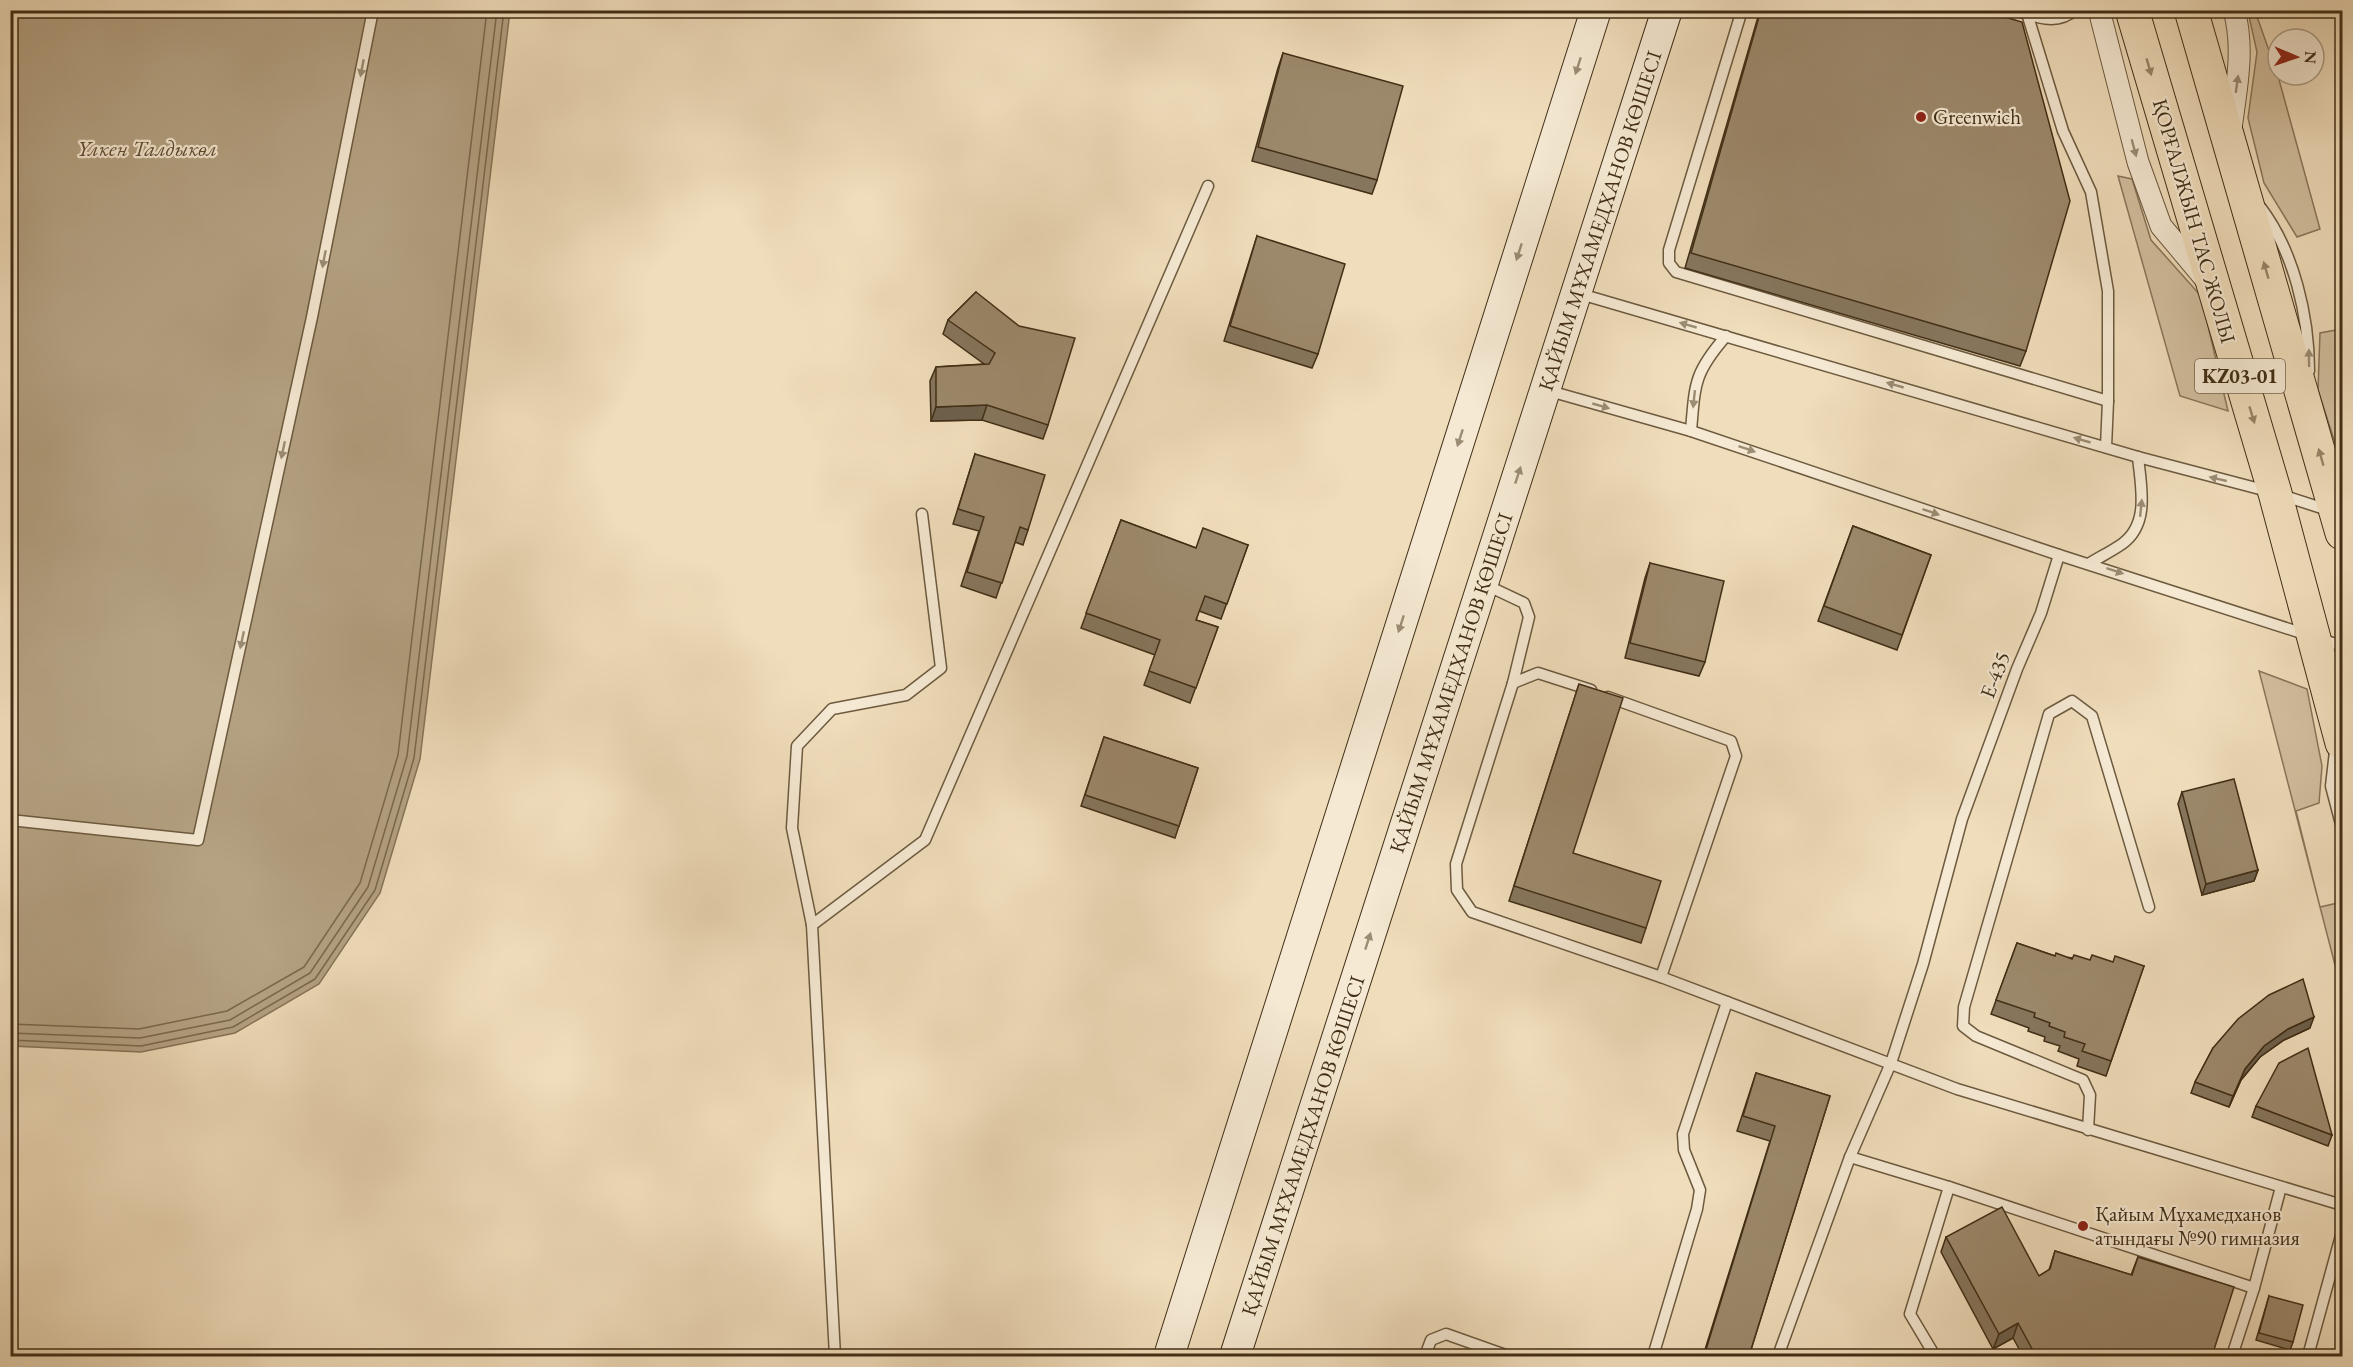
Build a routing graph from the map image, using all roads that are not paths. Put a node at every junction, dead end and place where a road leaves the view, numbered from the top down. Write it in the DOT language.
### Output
graph roads {
  1 [pos="373,10"];
  2 [pos="1596,10"];
  3 [pos="1667,10"];
  4 [pos="1742,10"];
  5 [pos="2075,10"];
  6 [pos="2099,10"];
  7 [pos="2132,10"];
  8 [pos="2191,10"];
  9 [pos="2234,10"];
  10 [pos="2022,12"];
  11 [pos="2229,141"];
  12 [pos="1208,186"];
  13 [pos="2215,291"];
  14 [pos="1576,293"];
  15 [pos="1726,336"];
  16 [pos="1545,390"];
  17 [pos="2108,401"];
  18 [pos="1691,431"];
  19 [pos="2106,447"];
  20 [pos="2138,458"];
  21 [pos="2275,493"];
  22 [pos="922,514"];
  23 [pos="2341,521"];
  24 [pos="2059,555"];
  25 [pos="2090,563"];
  26 [pos="1483,583"];
  27 [pos="2327,641"];
  28 [pos="1513,683"];
  29 [pos="2340,734"];
  30 [pos="10,819"];
  31 [pos="2343,828"];
  32 [pos="2149,907"];
  33 [pos="812,925"];
  34 [pos="1661,977"];
  35 [pos="1727,1002"];
  36 [pos="1891,1063"];
  37 [pos="2088,1130"];
  38 [pos="1850,1157"];
  39 [pos="1949,1187"];
  40 [pos="2281,1187"];
  41 [pos="2343,1205"];
  42 [pos="2343,1232"];
  43 [pos="2254,1288"];
  44 [pos="835,1356"];
  45 [pos="1169,1356"];
  46 [pos="1235,1356"];
  47 [pos="1425,1356"];
  48 [pos="1508,1356"];
  49 [pos="1653,1356"];
  50 [pos="1778,1356"];
  51 [pos="1935,1356"];
  52 [pos="2232,1356"];
  53 [pos="2308,1356"];
  1 -- 30 [label="lane, one-way"];
  2 -- 45 [label="main road, one-way"];
  3 -- 14 [label="main road, ҚАЙЫМ МҰХАМЕДХАНОВ КӨШЕСІ"];
  4 -- 17 [label="lane"];
  5 -- 10 [label="lane"];
  6 -- 13 [label="street, one-way"];
  7 -- 13 [label="main road, ҚОРҒАЛЖЫН ТАС ЖОЛЫ / KZ03-01, one-way"];
  8 -- 11 [label="main road, KZ03-01"];
  11 -- 9 [label="street, one-way"];
  10 -- 17 [label="lane"];
  23 -- 11 [label="main road, KZ03-01, one-way"];
  12 -- 33 [label="lane"];
  13 -- 21 [label="main road, ҚОРҒАЛЖЫН ТАС ЖОЛЫ / KZ03-01, one-way"];
  15 -- 14 [label="lane, one-way"];
  14 -- 16 [label="main road, ҚАЙЫМ МҰХАМЕДХАНОВ КӨШЕСІ"];
  15 -- 18 [label="lane, one-way"];
  19 -- 15 [label="lane, one-way"];
  16 -- 18 [label="lane, one-way"];
  26 -- 16 [label="main road, ҚАЙЫМ МҰХАМЕДХАНОВ КӨШЕСІ, one-way"];
  17 -- 19 [label="lane"];
  18 -- 24 [label="lane, one-way"];
  19 -- 20 [label="lane"];
  21 -- 20 [label="lane, one-way"];
  25 -- 20 [label="lane, one-way"];
  21 -- 23 [label="lane"];
  21 -- 27 [label="main road, ҚОРҒАЛЖЫН ТАС ЖОЛЫ / KZ03-01"];
  22 -- 33 [label="lane"];
  24 -- 25 [label="lane"];
  24 -- 36 [label="lane, Е-435"];
  25 -- 27 [label="lane, one-way"];
  26 -- 28 [label="lane"];
  46 -- 26 [label="main road, ҚАЙЫМ МҰХАМЕДХАНОВ КӨШЕСІ, one-way"];
  27 -- 29 [label="main road, ҚОРҒАЛЖЫН ТАС ЖОЛЫ / KZ03-01"];
  28 -- 34 [label="lane"];
  28 -- 34 [label="lane"];
  29 -- 31 [label="lane"];
  32 -- 37 [label="lane"];
  33 -- 44 [label="lane"];
  34 -- 35 [label="lane"];
  35 -- 36 [label="lane"];
  35 -- 49 [label="lane"];
  36 -- 37 [label="lane"];
  36 -- 38 [label="lane, Е-435"];
  37 -- 40 [label="lane"];
  38 -- 39 [label="lane"];
  38 -- 50 [label="lane, Е-435"];
  39 -- 43 [label="lane"];
  39 -- 51 [label="lane"];
  40 -- 41 [label="lane"];
  40 -- 43 [label="lane"];
  42 -- 53 [label="lane"];
  43 -- 52 [label="lane"];
  47 -- 48 [label="lane"];
}
